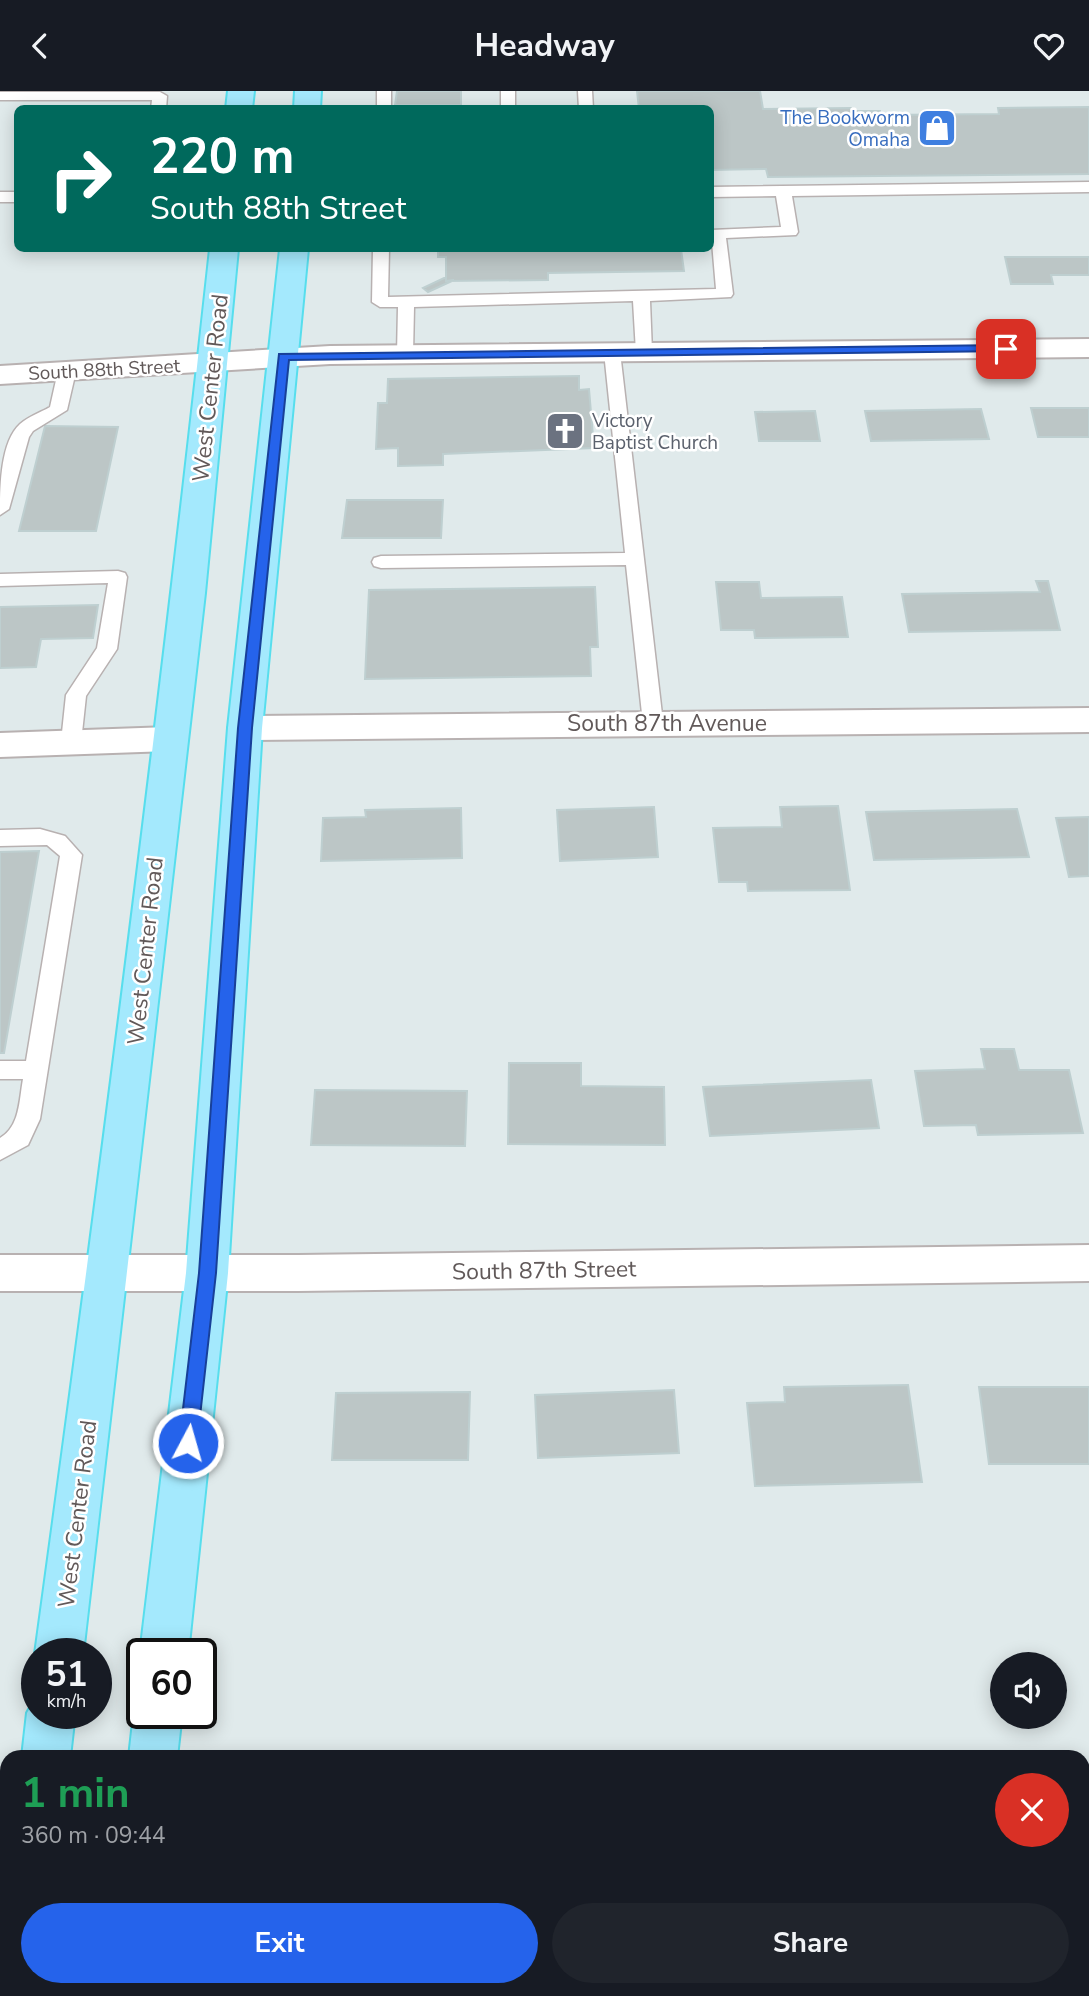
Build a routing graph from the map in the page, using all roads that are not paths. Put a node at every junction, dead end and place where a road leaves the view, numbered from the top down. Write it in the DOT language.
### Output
graph roads {
  1 [pos="0,96"];
  2 [pos="40,102"];
  3 [pos="82,102"];
  4 [pos="123,102"];
  5 [pos="159,105"];
  6 [pos="1089,187"];
  7 [pos="783,191"];
  8 [pos="714,192"];
  9 [pos="224,252"];
  10 [pos="294,252"];
  11 [pos="381,252"];
  12 [pos="641,296"];
  13 [pos="406,302"];
  14 [pos="1089,348"];
  15 [pos="612,352"];
  16 [pos="644,352"];
  17 [pos="405,354"];
  18 [pos="284,357"];
  19 [pos="213,363"];
  20 [pos="67,371"];
  21 [pos="0,375"];
  22 [pos="0,509"];
  23 [pos="635,559"];
  24 [pos="381,562"];
  25 [pos="0,579"];
  26 [pos="1089,720"];
  27 [pos="653,723"];
  28 [pos="245,728"];
  29 [pos="169,739"];
  30 [pos="71,742"];
  31 [pos="0,745"];
  32 [pos="0,838"];
  33 [pos="0,1070"];
  34 [pos="36,1070"];
  35 [pos="0,1150"];
  36 [pos="1089,1263"];
  37 [pos="108,1271"];
  38 [pos="0,1273"];
  39 [pos="207,1273"];
  40 [pos="61,1638"];
  41 [pos="166,1638"];
  42 [pos="49,1729"];
  43 [pos="156,1729"];
  44 [pos="47,1750"];
  45 [pos="154,1750"];
  1 -- 2 [label="lane"];
  2 -- 3 [label="lane"];
  3 -- 4 [label="lane"];
  4 -- 5 [label="lane"];
  6 -- 7 [label="lane"];
  7 -- 8 [label="lane"];
  7 -- 12 [label="lane"];
  9 -- 19 [label="main road, West Center Road"];
  10 -- 18 [label="main road"];
  11 -- 13 [label="lane"];
  12 -- 13 [label="lane"];
  12 -- 16 [label="lane"];
  13 -- 17 [label="lane"];
  14 -- 16 [label="street, South 88th Street"];
  15 -- 16 [label="street, South 88th Street"];
  15 -- 17 [label="street, South 88th Street"];
  15 -- 23 [label="lane"];
  17 -- 18 [label="street, South 88th Street"];
  18 -- 19 [label="street, South 88th Street"];
  18 -- 28 [label="main road"];
  19 -- 20 [label="street, South 88th Street"];
  19 -- 29 [label="main road, West Center Road"];
  20 -- 21 [label="street, South 88th Street"];
  20 -- 22 [label="lane"];
  23 -- 24 [label="lane"];
  23 -- 27 [label="lane"];
  25 -- 30 [label="lane"];
  26 -- 27 [label="street, South 87th Avenue"];
  27 -- 28 [label="street, South 87th Avenue"];
  28 -- 39 [label="main road"];
  29 -- 30 [label="street"];
  29 -- 37 [label="main road, West Center Road"];
  30 -- 31 [label="street"];
  32 -- 34 [label="lane"];
  33 -- 34 [label="lane"];
  34 -- 35 [label="lane"];
  36 -- 39 [label="street, South 87th Street"];
  37 -- 38 [label="street, South 87th Street"];
  37 -- 39 [label="street, South 87th Street"];
  37 -- 40 [label="main road, West Center Road"];
  39 -- 41 [label="main road"];
  42 -- 44 [label="main road"];
  43 -- 45 [label="main road"];
}
